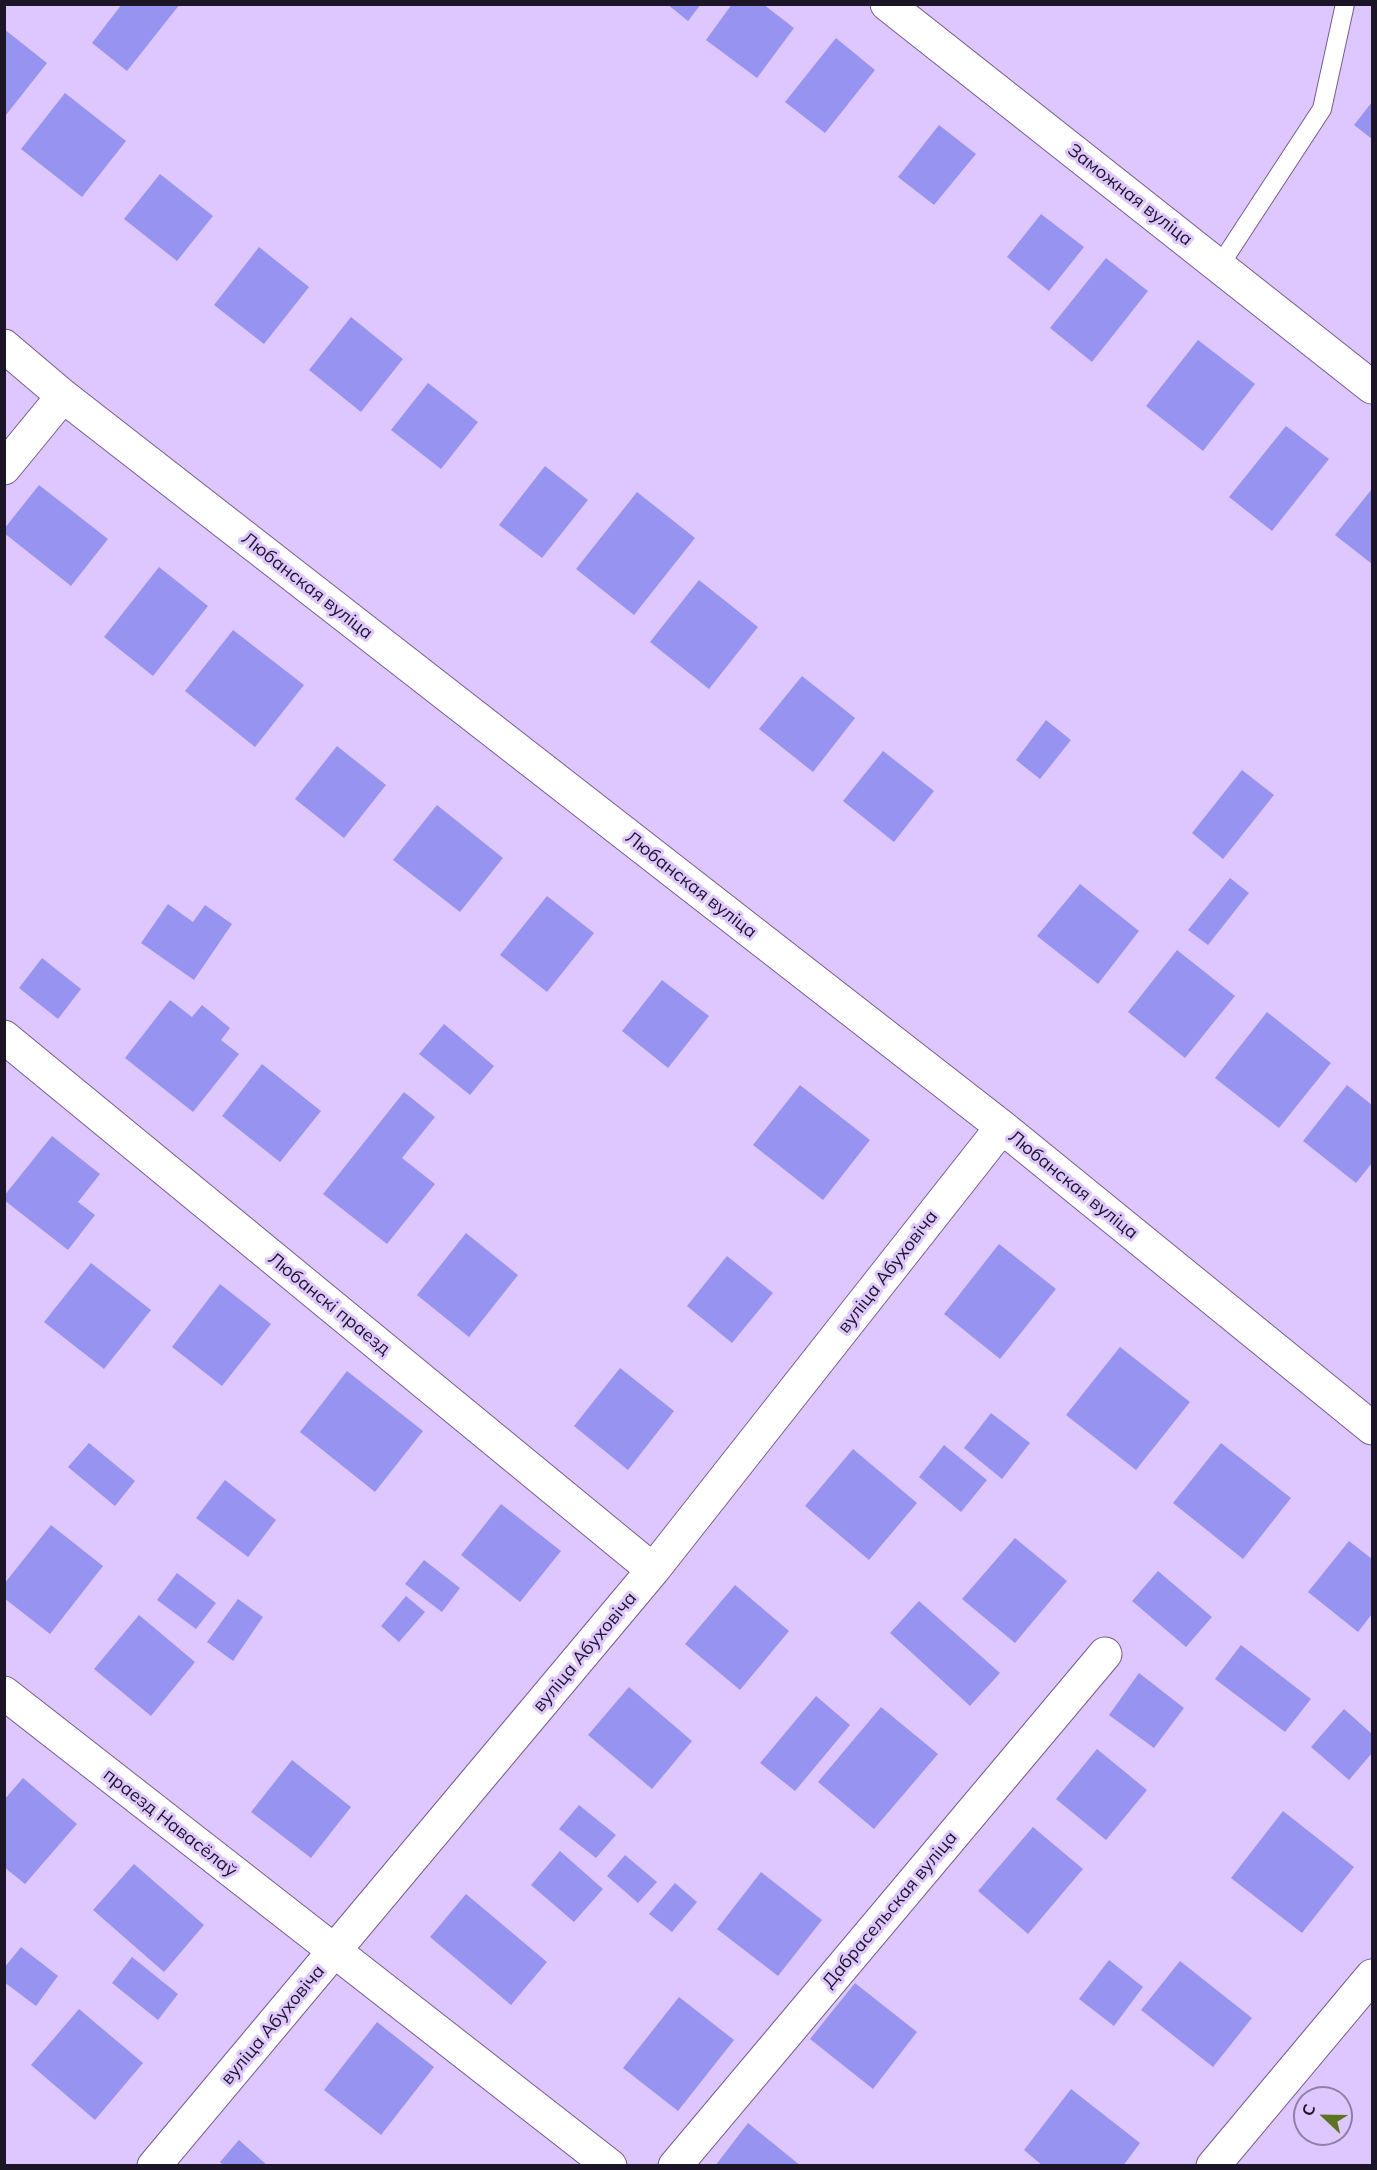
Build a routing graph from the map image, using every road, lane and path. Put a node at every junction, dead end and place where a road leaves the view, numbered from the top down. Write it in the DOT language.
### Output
graph roads {
  1 [pos="887,4"];
  2 [pos="1345,4"];
  3 [pos="1220,265"];
  4 [pos="4,346"];
  5 [pos="1372,387"];
  6 [pos="63,396"];
  7 [pos="4,468"];
  8 [pos="4,1037"];
  9 [pos="1002,1127"];
  10 [pos="1372,1428"];
  11 [pos="653,1570"];
  12 [pos="1105,1654"];
  13 [pos="4,1692"];
  14 [pos="335,1953"];
  15 [pos="1372,1976"];
  16 [pos="154,2166"];
  17 [pos="610,2166"];
  18 [pos="675,2166"];
  19 [pos="1213,2166"];
  1 -- 3 [label="street, Заможная вуліца"];
  2 -- 3 [label="lane"];
  3 -- 5 [label="street, Заможная вуліца"];
  4 -- 6 [label="street, Любанская вуліца"];
  6 -- 7 [label="street"];
  6 -- 9 [label="street, Любанская вуліца"];
  8 -- 11 [label="street, Любанскі праезд"];
  9 -- 10 [label="street, Любанская вуліца"];
  9 -- 11 [label="street, вуліца Абуховіча"];
  11 -- 14 [label="street, вуліца Абуховіча"];
  12 -- 18 [label="street, Дабрасельская вуліца"];
  13 -- 14 [label="street, праезд Навасёлаў"];
  14 -- 16 [label="street, вуліца Абуховіча"];
  14 -- 17 [label="street, праезд Навасёлаў"];
  15 -- 19 [label="street"];
}
